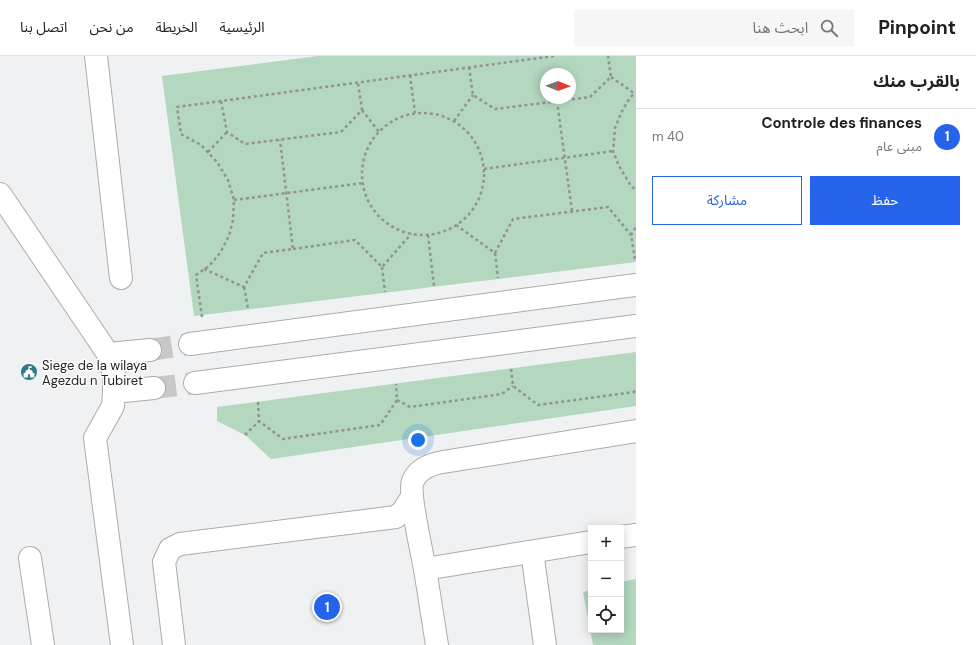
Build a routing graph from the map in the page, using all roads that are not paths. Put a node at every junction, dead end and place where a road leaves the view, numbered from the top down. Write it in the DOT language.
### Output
graph roads {
  1 [pos="96,56"];
  2 [pos="0,194"];
  3 [pos="121,278"];
  4 [pos="636,286"];
  5 [pos="636,326"];
  6 [pos="190,344"];
  7 [pos="150,350"];
  8 [pos="108,354"];
  9 [pos="195,382"];
  10 [pos="154,388"];
  11 [pos="114,392"];
  12 [pos="636,431"];
  13 [pos="412,497"];
  14 [pos="636,535"];
  15 [pos="624,537"];
  16 [pos="588,543"];
  17 [pos="532,552"];
  18 [pos="30,558"];
  19 [pos="425,569"];
  20 [pos="43,645"];
  21 [pos="122,645"];
  22 [pos="174,645"];
  23 [pos="437,645"];
  24 [pos="545,645"];
  1 -- 3 [label="street"];
  2 -- 8 [label="street"];
  4 -- 6 [label="street"];
  5 -- 9 [label="street"];
  7 -- 8 [label="street"];
  8 -- 11 [label="street"];
  10 -- 11 [label="street"];
  11 -- 21 [label="street"];
  12 -- 13 [label="street"];
  13 -- 19 [label="street"];
  13 -- 22 [label="street"];
  14 -- 15 [label="street"];
  16 -- 17 [label="street"];
  17 -- 19 [label="street"];
  17 -- 24 [label="street"];
  18 -- 20 [label="street"];
  19 -- 23 [label="street"];
}
